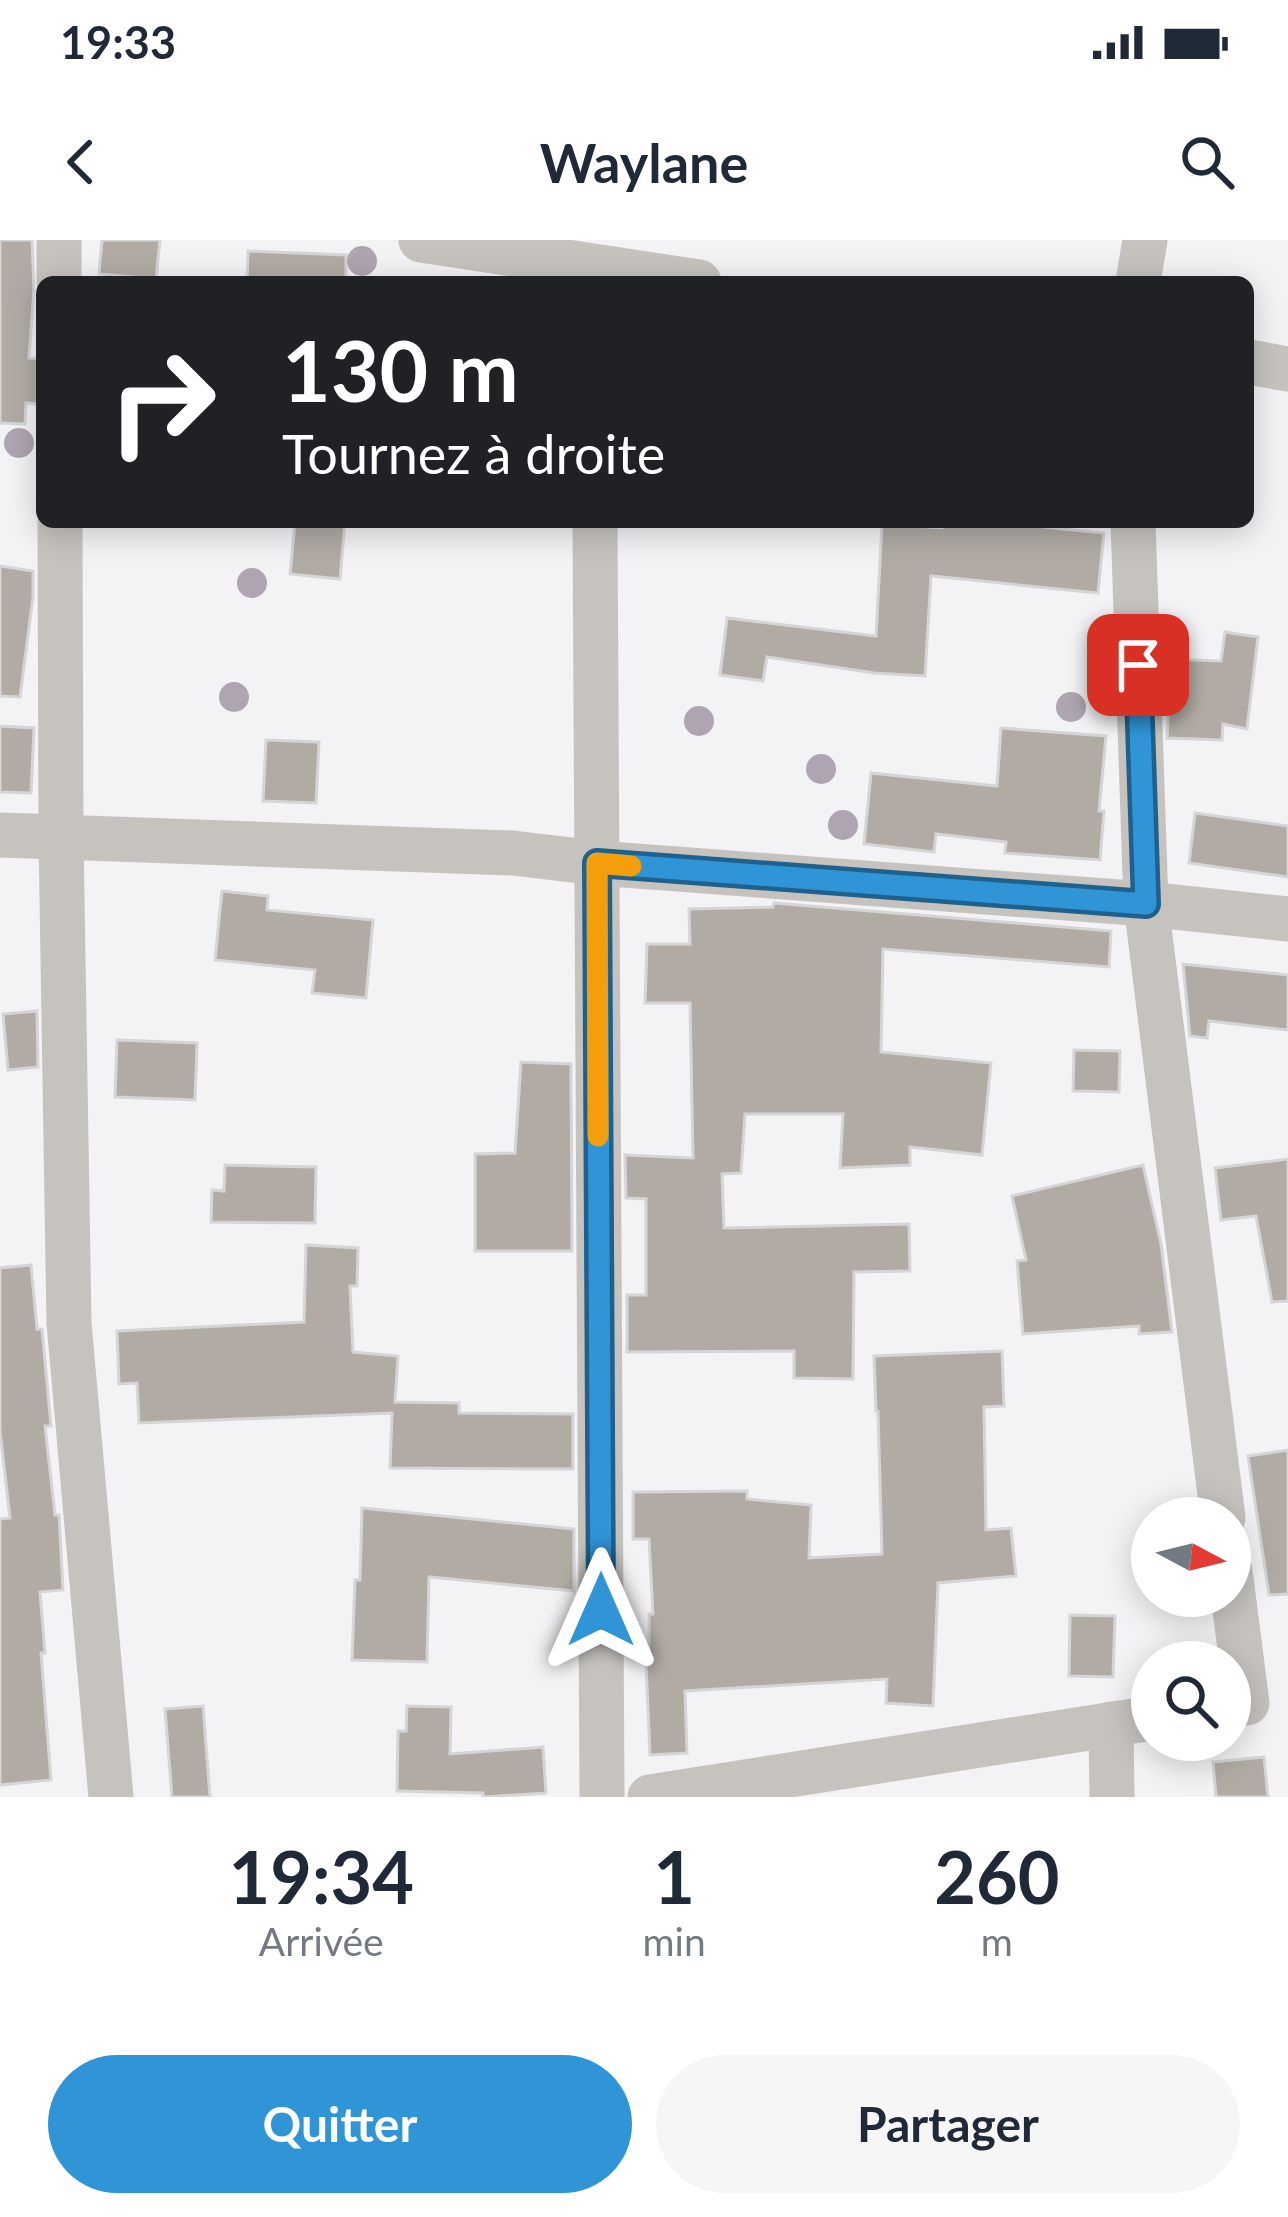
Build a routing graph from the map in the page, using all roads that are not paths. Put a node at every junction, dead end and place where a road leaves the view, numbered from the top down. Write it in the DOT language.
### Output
graph roads {
  1 [pos="59,240"];
  2 [pos="421,240"];
  3 [pos="1145,240"];
  4 [pos="598,263"];
  5 [pos="59,276"];
  6 [pos="667,276"];
  7 [pos="1139,276"];
  8 [pos="1254,363"];
  9 [pos="1288,369"];
  10 [pos="60,528"];
  11 [pos="595,528"];
  12 [pos="1133,528"];
  13 [pos="0,835"];
  14 [pos="61,837"];
  15 [pos="597,863"];
  16 [pos="1146,904"];
  17 [pos="1288,919"];
  18 [pos="1220,1497"];
  19 [pos="1239,1617"];
  20 [pos="1255,1702"];
  21 [pos="1131,1721"];
  22 [pos="111,1797"];
  23 [pos="602,1797"];
  24 [pos="650,1797"];
  25 [pos="1112,1797"];
  1 -- 5 [label="street"];
  2 -- 4 [label="street"];
  3 -- 7 [label="street"];
  4 -- 6 [label="street"];
  8 -- 9 [label="street"];
  10 -- 14 [label="street"];
  11 -- 15 [label="street"];
  12 -- 16 [label="street"];
  13 -- 14 [label="street"];
  14 -- 15 [label="street"];
  14 -- 22 [label="street"];
  15 -- 16 [label="street"];
  15 -- 23 [label="street"];
  16 -- 17 [label="street"];
  16 -- 18 [label="street"];
  19 -- 20 [label="street"];
  21 -- 24 [label="street"];
  21 -- 25 [label="street"];
}
